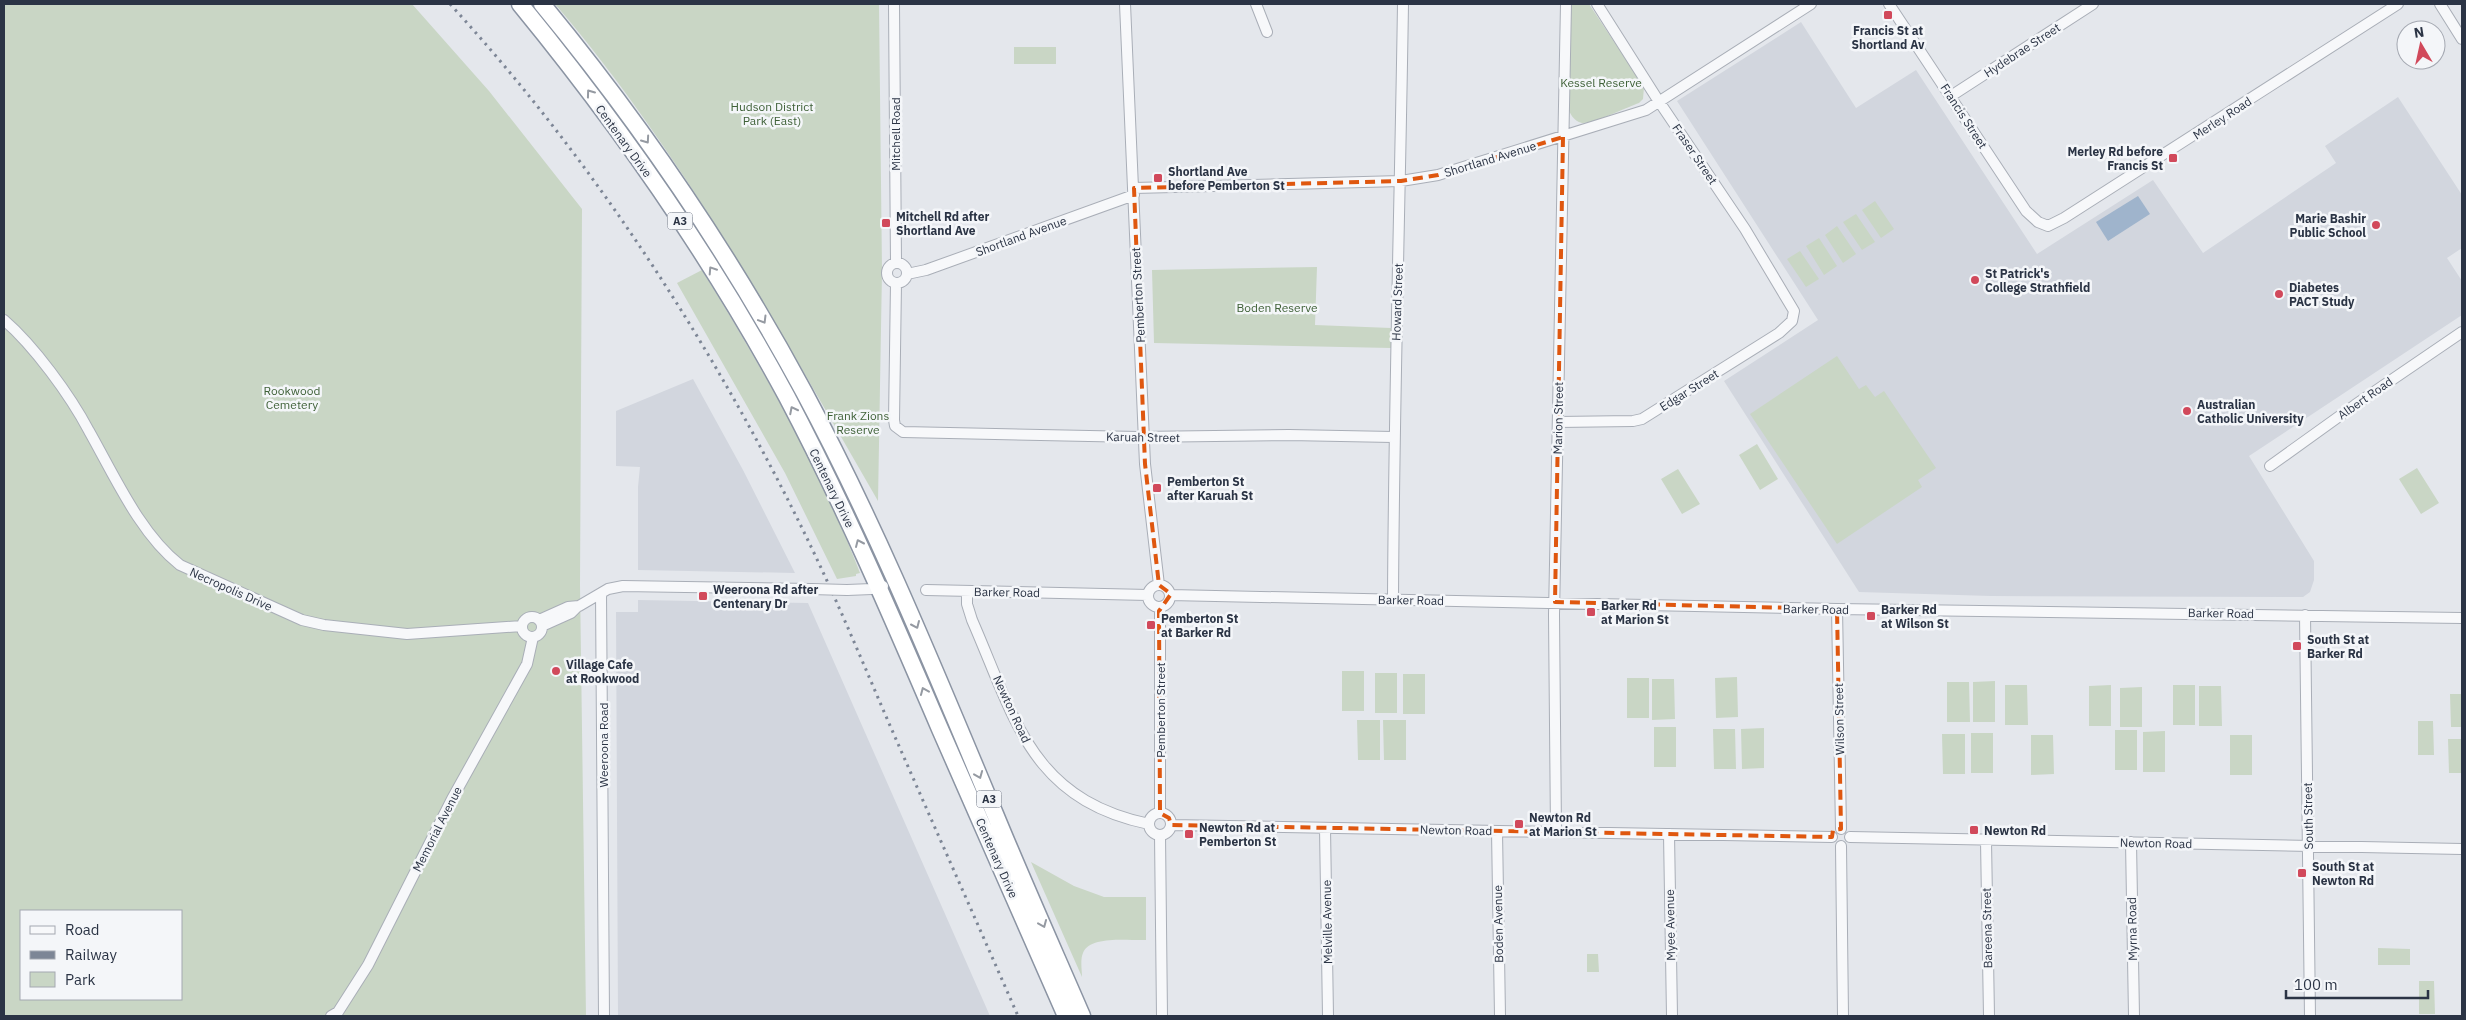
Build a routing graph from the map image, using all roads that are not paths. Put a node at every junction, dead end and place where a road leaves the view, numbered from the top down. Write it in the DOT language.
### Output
graph roads {
  1 [pos="520,4"];
  2 [pos="542,4"];
  3 [pos="894,4"];
  4 [pos="1125,4"];
  5 [pos="1256,4"];
  6 [pos="1404,4"];
  7 [pos="1566,4"];
  8 [pos="1597,4"];
  9 [pos="1811,4"];
  10 [pos="1889,4"];
  11 [pos="2093,4"];
  12 [pos="2398,4"];
  13 [pos="2440,4"];
  14 [pos="1267,32"];
  15 [pos="2462,39"];
  16 [pos="1951,96"];
  17 [pos="1660,103"];
  18 [pos="1563,138"];
  19 [pos="1401,181"];
  20 [pos="1134,192"];
  21 [pos="2043,225"];
  22 [pos="896,263"];
  23 [pos="907,274"];
  24 [pos="896,283"];
  25 [pos="1792,306"];
  26 [pos="4,320"];
  27 [pos="2462,332"];
  28 [pos="1558,422"];
  29 [pos="1144,437"];
  30 [pos="1393,437"];
  31 [pos="2270,466"];
  32 [pos="896,580"];
  33 [pos="1159,585"];
  34 [pos="878,588"];
  35 [pos="926,590"];
  36 [pos="967,591"];
  37 [pos="601,593"];
  38 [pos="1148,595"];
  39 [pos="1170,595"];
  40 [pos="1393,599"];
  41 [pos="1555,602"];
  42 [pos="1160,607"];
  43 [pos="1837,609"];
  44 [pos="2305,615"];
  45 [pos="2462,618"];
  46 [pos="541,623"];
  47 [pos="522,626"];
  48 [pos="533,637"];
  49 [pos="1160,813"];
  50 [pos="1149,824"];
  51 [pos="1171,825"];
  52 [pos="1325,828"];
  53 [pos="1841,828"];
  54 [pos="1497,831"];
  55 [pos="1556,832"];
  56 [pos="1669,834"];
  57 [pos="1160,835"];
  58 [pos="1832,837"];
  59 [pos="1850,837"];
  60 [pos="1986,841"];
  61 [pos="2131,842"];
  62 [pos="2309,845"];
  63 [pos="1841,846"];
  64 [pos="2462,849"];
  65 [pos="331,1016"];
  66 [pos="604,1016"];
  67 [pos="1066,1016"];
  68 [pos="1082,1016"];
  69 [pos="1162,1016"];
  70 [pos="1328,1016"];
  71 [pos="1500,1016"];
  72 [pos="1672,1016"];
  73 [pos="1843,1016"];
  74 [pos="1989,1016"];
  75 [pos="2134,1016"];
  76 [pos="2310,1016"];
  34 -- 1 [label="highway, Centenary Drive / A3, one-way"];
  2 -- 32 [label="highway, Centenary Drive / A3, one-way"];
  3 -- 22 [label="street, Mitchell Road"];
  4 -- 20 [label="street, Pemberton Street"];
  5 -- 14 [label="street"];
  6 -- 19 [label="street, Howard Street"];
  7 -- 18 [label="street, Marion Street"];
  8 -- 17 [label="street, Fraser Street"];
  9 -- 17 [label="street, Shortland Avenue"];
  10 -- 16 [label="street, Francis Street"];
  11 -- 16 [label="street, Hydebrae Street"];
  12 -- 21 [label="street, Merley Road"];
  13 -- 15 [label="street"];
  16 -- 21 [label="street, Francis Street"];
  17 -- 18 [label="street, Shortland Avenue"];
  17 -- 25 [label="street, Fraser Street"];
  18 -- 19 [label="street, Shortland Avenue"];
  18 -- 28 [label="street, Marion Street"];
  19 -- 20 [label="street, Shortland Avenue"];
  19 -- 30 [label="street, Howard Street"];
  20 -- 23 [label="street, Shortland Avenue"];
  20 -- 29 [label="street, Pemberton Street"];
  22 -- 23 [label="street"];
  22 -- 24 [label="street"];
  23 -- 24 [label="street"];
  24 -- 29 [label="street, Karuah Street"];
  25 -- 28 [label="street, Edgar Street"];
  26 -- 47 [label="street, Necropolis Drive"];
  27 -- 31 [label="street, Albert Road"];
  28 -- 41 [label="street, Marion Street"];
  29 -- 30 [label="street, Karuah Street"];
  29 -- 33 [label="street, Pemberton Street"];
  30 -- 40 [label="street, Howard Street"];
  32 -- 34 [label="street"];
  32 -- 68 [label="highway, Centenary Drive / A3, one-way"];
  33 -- 38 [label="street"];
  33 -- 39 [label="street"];
  34 -- 37 [label="street, bridge"];
  67 -- 34 [label="highway, Centenary Drive / A3, one-way"];
  35 -- 36 [label="street, Barker Road"];
  36 -- 38 [label="street, Barker Road"];
  36 -- 50 [label="street, Newton Road"];
  37 -- 46 [label="street"];
  37 -- 66 [label="street, Weeroona Road"];
  38 -- 42 [label="street"];
  39 -- 40 [label="street, Barker Road"];
  39 -- 42 [label="street"];
  40 -- 41 [label="street, Barker Road"];
  41 -- 43 [label="street, Barker Road"];
  41 -- 55 [label="street, Marion Street"];
  42 -- 49 [label="street, Pemberton Street"];
  43 -- 44 [label="street, Barker Road"];
  43 -- 53 [label="street, Wilson Street"];
  44 -- 45 [label="street, Barker Road"];
  44 -- 62 [label="street, South Street"];
  46 -- 47 [label="street"];
  46 -- 48 [label="street"];
  47 -- 48 [label="street"];
  48 -- 65 [label="street, Memorial Avenue"];
  49 -- 50 [label="street"];
  49 -- 51 [label="street"];
  50 -- 57 [label="street"];
  51 -- 52 [label="street, Newton Road"];
  51 -- 57 [label="street"];
  52 -- 54 [label="street, Newton Road"];
  52 -- 70 [label="street, Melville Avenue"];
  53 -- 58 [label="street"];
  53 -- 59 [label="street"];
  54 -- 55 [label="street, Newton Road"];
  54 -- 71 [label="street, Boden Avenue"];
  55 -- 56 [label="street, Newton Road"];
  56 -- 58 [label="street, Newton Road"];
  56 -- 72 [label="street, Myee Avenue"];
  57 -- 69 [label="street"];
  58 -- 63 [label="street"];
  59 -- 60 [label="street, Newton Road"];
  59 -- 63 [label="street"];
  60 -- 61 [label="street, Newton Road"];
  60 -- 74 [label="street, Bareena Street"];
  61 -- 62 [label="street, Newton Road"];
  61 -- 75 [label="street, Myrna Road"];
  62 -- 64 [label="street, Newton Road"];
  62 -- 76 [label="street, South Street"];
  63 -- 73 [label="street"];
}
